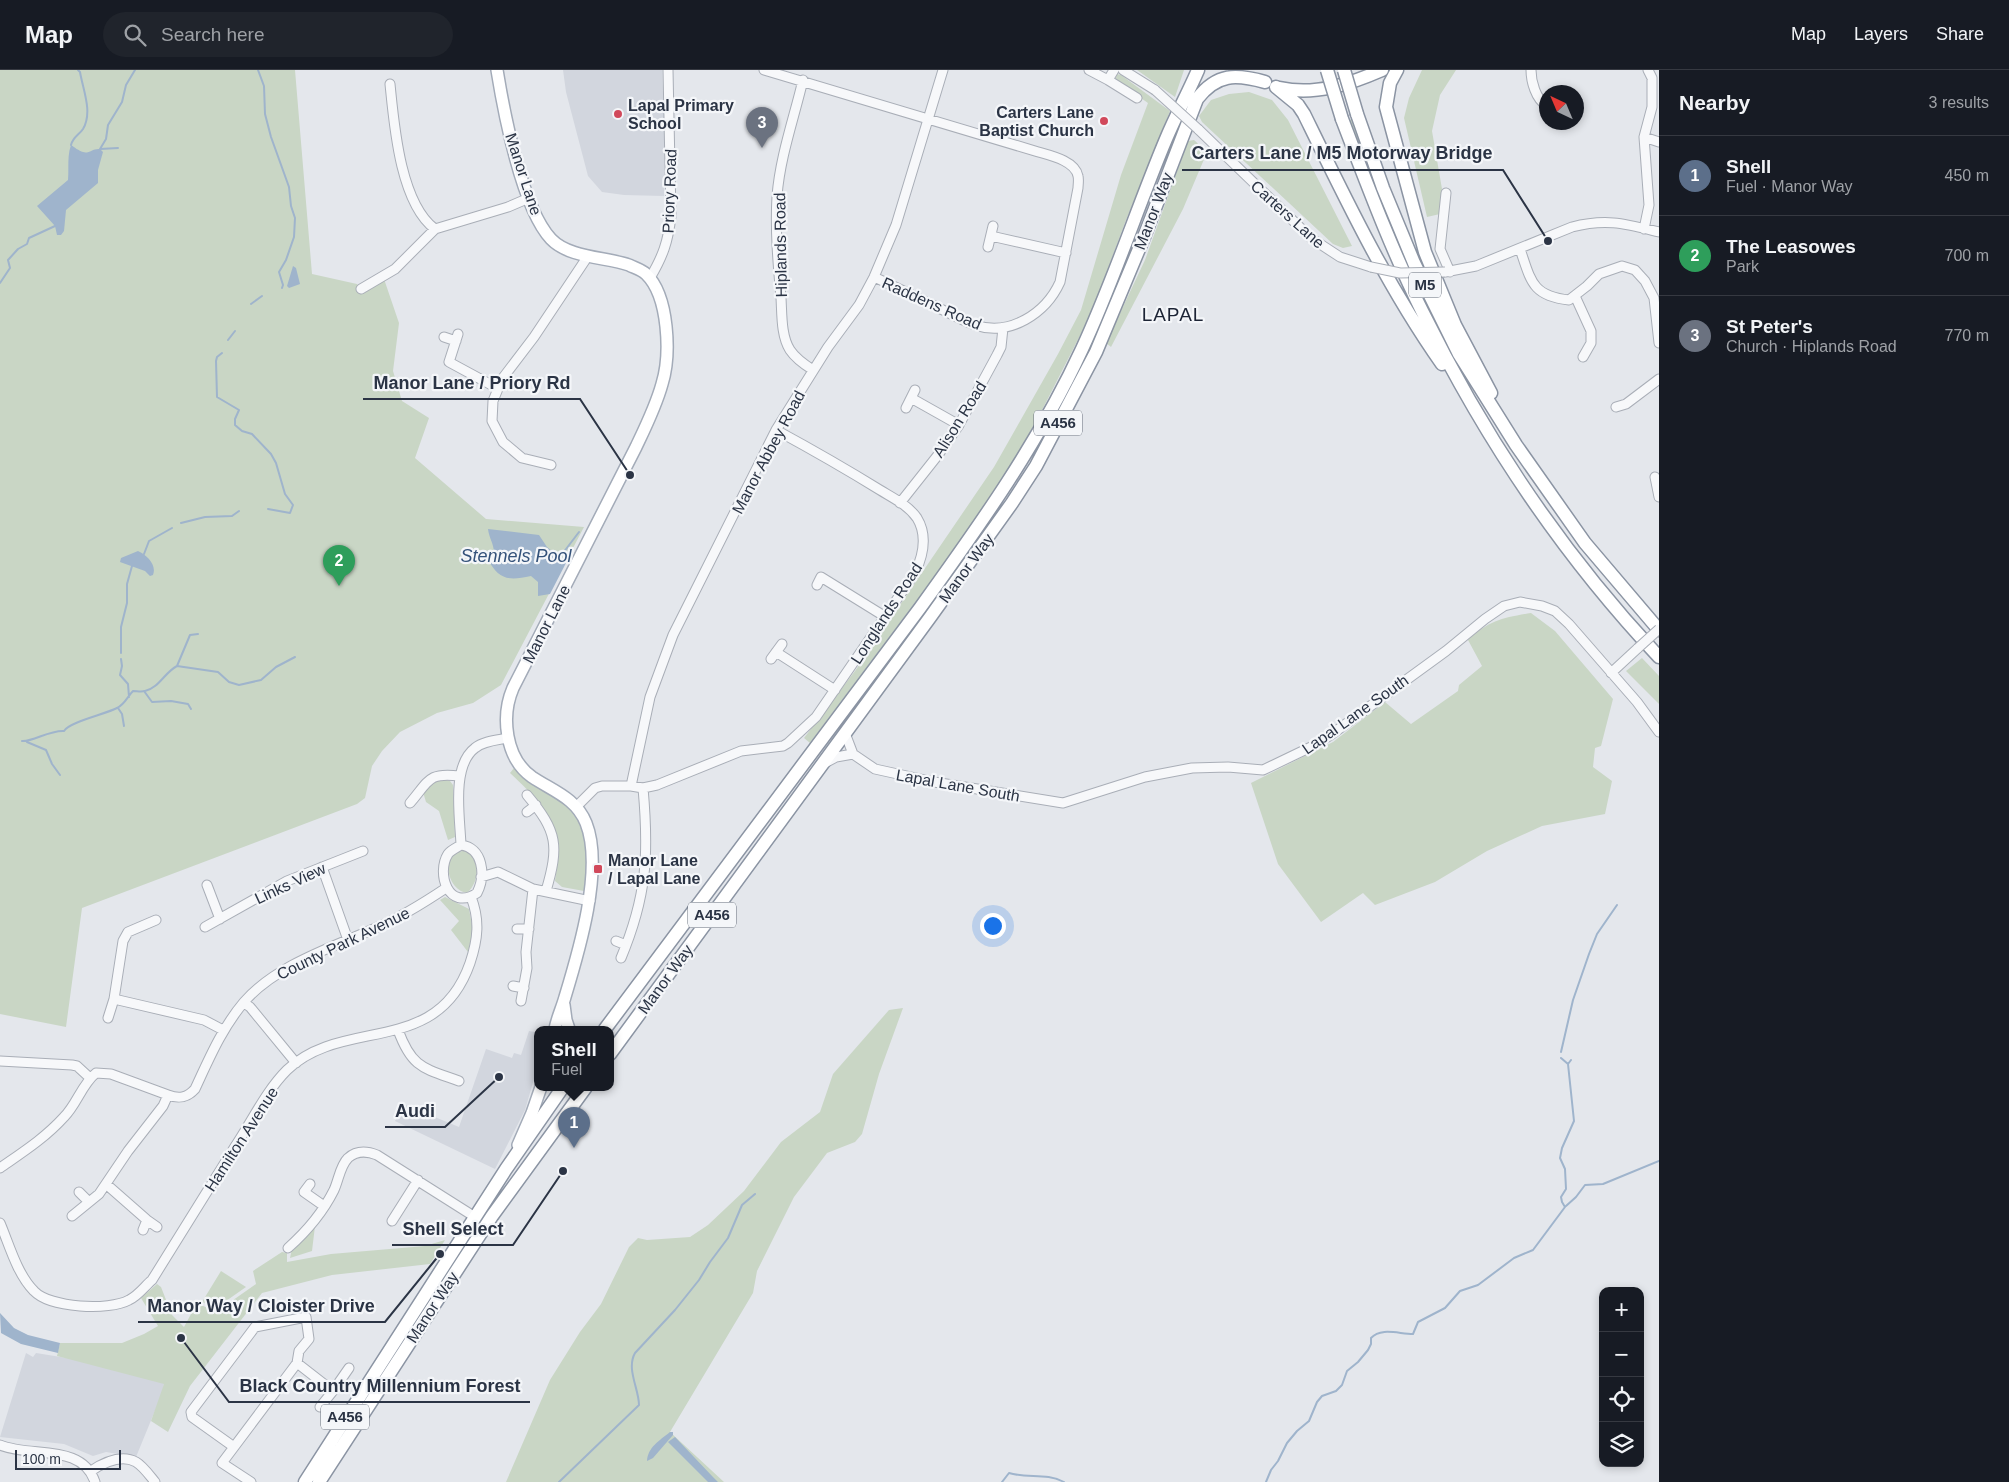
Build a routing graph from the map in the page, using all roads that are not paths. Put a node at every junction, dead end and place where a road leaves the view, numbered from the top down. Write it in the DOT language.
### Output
graph roads {
  1 [pos="497,70"];
  2 [pos="668,70"];
  3 [pos="764,70"];
  4 [pos="942,70"];
  5 [pos="1089,70"];
  6 [pos="1114,70"];
  7 [pos="1123,70"];
  8 [pos="1190,70"];
  9 [pos="1198,70"];
  10 [pos="1249,70"];
  11 [pos="1327,70"];
  12 [pos="1344,70"];
  13 [pos="1382,70"];
  14 [pos="1397,70"];
  15 [pos="1531,70"];
  16 [pos="1648,70"];
  17 [pos="803,80"];
  18 [pos="1108,80"];
  19 [pos="390,84"];
  20 [pos="1271,85"];
  21 [pos="1539,97"];
  22 [pos="1137,98"];
  23 [pos="928,119"];
  24 [pos="1644,137"];
  25 [pos="1166,138"];
  26 [pos="1659,142"];
  27 [pos="1446,193"];
  28 [pos="529,198"];
  29 [pos="993,226"];
  30 [pos="434,229"];
  31 [pos="1644,229"];
  32 [pos="1659,232"];
  33 [pos="991,236"];
  34 [pos="988,247"];
  35 [pos="1520,249"];
  36 [pos="1066,253"];
  37 [pos="588,256"];
  38 [pos="1447,272"];
  39 [pos="874,277"];
  40 [pos="650,278"];
  41 [pos="361,289"];
  42 [pos="1575,296"];
  43 [pos="1003,328"];
  44 [pos="444,337"];
  45 [pos="1659,343"];
  46 [pos="1582,357"];
  47 [pos="449,362"];
  48 [pos="813,370"];
  49 [pos="445,371"];
  50 [pos="1659,379"];
  51 [pos="497,388"];
  52 [pos="915,390"];
  53 [pos="911,398"];
  54 [pos="1616,407"];
  55 [pos="906,408"];
  56 [pos="1475,411"];
  57 [pos="959,425"];
  58 [pos="776,430"];
  59 [pos="1516,445"];
  60 [pos="551,465"];
  61 [pos="1657,483"];
  62 [pos="1659,497"];
  63 [pos="900,502"];
  64 [pos="821,578"];
  65 [pos="884,616"];
  66 [pos="1659,630"];
  67 [pos="776,652"];
  68 [pos="1659,657"];
  69 [pos="1611,673"];
  70 [pos="835,690"];
  71 [pos="1659,732"];
  72 [pos="845,733"];
  73 [pos="508,738"];
  74 [pos="853,754"];
  75 [pos="823,764"];
  76 [pos="459,776"];
  77 [pos="631,786"];
  78 [pos="643,788"];
  79 [pos="528,795"];
  80 [pos="410,803"];
  81 [pos="536,805"];
  82 [pos="576,807"];
  83 [pos="527,812"];
  84 [pos="461,845"];
  85 [pos="363,851"];
  86 [pos="322,867"];
  87 [pos="481,877"];
  88 [pos="207,885"];
  89 [pos="446,888"];
  90 [pos="533,889"];
  91 [pos="546,891"];
  92 [pos="471,897"];
  93 [pos="590,901"];
  94 [pos="220,919"];
  95 [pos="156,920"];
  96 [pos="206,927"];
  97 [pos="517,929"];
  98 [pos="529,929"];
  99 [pos="348,940"];
  100 [pos="616,941"];
  101 [pos="626,945"];
  102 [pos="621,958"];
  103 [pos="513,986"];
  104 [pos="524,988"];
  105 [pos="114,999"];
  106 [pos="521,1001"];
  107 [pos="244,1003"];
  108 [pos="108,1018"];
  109 [pos="565,1026"];
  110 [pos="606,1026"];
  111 [pos="223,1030"];
  112 [pos="398,1030"];
  113 [pos="614,1049"];
  114 [pos="0,1061"];
  115 [pos="296,1063"];
  116 [pos="90,1078"];
  117 [pos="458,1081"];
  118 [pos="540,1091"];
  119 [pos="560,1091"];
  120 [pos="583,1091"];
  121 [pos="168,1095"];
  122 [pos="0,1168"];
  123 [pos="506,1169"];
  124 [pos="418,1180"];
  125 [pos="106,1184"];
  126 [pos="310,1184"];
  127 [pos="79,1192"];
  128 [pos="89,1202"];
  129 [pos="324,1206"];
  130 [pos="72,1216"];
  131 [pos="475,1217"];
  132 [pos="147,1220"];
  133 [pos="392,1221"];
  134 [pos="0,1223"];
  135 [pos="157,1227"];
  136 [pos="142,1230"];
  137 [pos="288,1248"];
  138 [pos="298,1363"];
  139 [pos="349,1368"];
  140 [pos="333,1391"];
  141 [pos="320,1407"];
  142 [pos="0,1445"];
  143 [pos="234,1447"];
  144 [pos="91,1471"];
  145 [pos="95,1482"];
  146 [pos="155,1482"];
  147 [pos="251,1482"];
  148 [pos="305,1482"];
  149 [pos="320,1482"];
  1 -- 28 [label="main road, Manor Lane"];
  2 -- 40 [label="street, Priory Road"];
  3 -- 17 [label="street, Raddens Road"];
  4 -- 23 [label="street, Manor Abbey Road"];
  5 -- 18 [label="street"];
  6 -- 18 [label="street"];
  7 -- 38 [label="street, Carters Lane, bridge"];
  8 -- 25 [label="highway"];
  9 -- 25 [label="highway, Manor Way / A456"];
  10 -- 20 [label="highway"];
  11 -- 56 [label="highway, M5, bridge"];
  12 -- 59 [label="highway, M5, bridge"];
  13 -- 20 [label="highway, Manor Way"];
  14 -- 59 [label="highway"];
  15 -- 21 [label="street"];
  16 -- 24 [label="street"];
  17 -- 23 [label="street, Raddens Road"];
  17 -- 48 [label="street, Hiplands Road"];
  18 -- 22 [label="street"];
  19 -- 30 [label="street"];
  20 -- 56 [label="highway"];
  20 -- 72 [label="highway, Manor Way / A456"];
  23 -- 36 [label="street, Raddens Road"];
  23 -- 39 [label="street, Manor Abbey Road"];
  24 -- 26 [label="street"];
  24 -- 31 [label="street"];
  25 -- 110 [label="highway, Manor Way / A456"];
  27 -- 38 [label="street"];
  28 -- 30 [label="street"];
  28 -- 37 [label="main road, Manor Lane"];
  29 -- 33 [label="street"];
  30 -- 41 [label="street"];
  31 -- 32 [label="street, Carters Lane"];
  31 -- 35 [label="street, Carters Lane"];
  33 -- 34 [label="street"];
  33 -- 36 [label="street"];
  35 -- 38 [label="street, Carters Lane"];
  35 -- 42 [label="street"];
  36 -- 43 [label="street, Raddens Road"];
  37 -- 40 [label="main road, Manor Lane"];
  37 -- 51 [label="street"];
  39 -- 43 [label="street, Raddens Road"];
  39 -- 48 [label="street, Manor Abbey Road"];
  40 -- 73 [label="main road, Manor Lane"];
  42 -- 45 [label="street"];
  42 -- 46 [label="street"];
  43 -- 57 [label="street, Alison Road"];
  44 -- 47 [label="street"];
  47 -- 49 [label="street"];
  47 -- 51 [label="street"];
  48 -- 58 [label="street, Manor Abbey Road"];
  50 -- 54 [label="street"];
  51 -- 60 [label="street"];
  52 -- 53 [label="street"];
  53 -- 55 [label="street"];
  53 -- 57 [label="street"];
  56 -- 68 [label="highway, M5"];
  57 -- 63 [label="street, Alison Road"];
  58 -- 63 [label="street, Longlands Road"];
  58 -- 77 [label="street, Manor Abbey Road"];
  59 -- 66 [label="highway, M5"];
  61 -- 62 [label="street"];
  63 -- 65 [label="street, Longlands Road"];
  64 -- 65 [label="street"];
  65 -- 70 [label="street, Longlands Road"];
  66 -- 69 [label="street, bridge"];
  67 -- 70 [label="street"];
  69 -- 71 [label="street, Lapal Lane South"];
  69 -- 74 [label="street, Lapal Lane South"];
  70 -- 78 [label="street, Longlands Road"];
  72 -- 74 [label="street"];
  72 -- 75 [label="highway, Manor Way / A456"];
  73 -- 76 [label="street"];
  73 -- 82 [label="main road, Manor Lane"];
  74 -- 75 [label="street"];
  75 -- 113 [label="highway, Manor Way / A456"];
  76 -- 80 [label="street"];
  76 -- 84 [label="street"];
  77 -- 78 [label="street"];
  77 -- 82 [label="street"];
  78 -- 101 [label="street"];
  79 -- 81 [label="street"];
  81 -- 83 [label="street"];
  81 -- 91 [label="street"];
  82 -- 93 [label="main road, Manor Lane"];
  84 -- 87 [label="street"];
  84 -- 89 [label="street"];
  85 -- 86 [label="street, Links View"];
  86 -- 94 [label="street, Links View"];
  86 -- 99 [label="street"];
  87 -- 90 [label="street"];
  87 -- 92 [label="street"];
  88 -- 94 [label="street"];
  89 -- 92 [label="street"];
  89 -- 99 [label="street, County Park Avenue"];
  90 -- 91 [label="street"];
  90 -- 98 [label="street"];
  91 -- 93 [label="street"];
  92 -- 112 [label="street, Hamilton Avenue"];
  93 -- 109 [label="main road, Manor Lane"];
  94 -- 96 [label="street, Links View"];
  95 -- 105 [label="street"];
  97 -- 98 [label="street"];
  98 -- 104 [label="street"];
  99 -- 107 [label="street, County Park Avenue"];
  100 -- 101 [label="street"];
  101 -- 102 [label="street"];
  103 -- 104 [label="street"];
  104 -- 106 [label="street"];
  105 -- 108 [label="street"];
  105 -- 111 [label="street"];
  107 -- 111 [label="street, County Park Avenue"];
  107 -- 115 [label="street"];
  111 -- 121 [label="street, County Park Avenue"];
  112 -- 115 [label="street, Hamilton Avenue"];
  112 -- 117 [label="street"];
  114 -- 116 [label="street"];
  115 -- 134 [label="street, Hamilton Avenue"];
  116 -- 121 [label="street"];
  116 -- 122 [label="street"];
  118 -- 123 [label="main road"];
  119 -- 123 [label="highway, Manor Way / A456"];
  120 -- 149 [label="highway, Manor Way / A456"];
  121 -- 125 [label="street"];
  123 -- 131 [label="highway, Manor Way / A456"];
  124 -- 129 [label="street"];
  124 -- 131 [label="street"];
  124 -- 133 [label="street"];
  125 -- 128 [label="street"];
  125 -- 132 [label="street"];
  126 -- 129 [label="street"];
  127 -- 128 [label="street"];
  128 -- 130 [label="street"];
  129 -- 137 [label="street"];
  131 -- 148 [label="highway, Manor Way / A456"];
  132 -- 135 [label="street"];
  132 -- 136 [label="street"];
  138 -- 140 [label="street"];
  138 -- 143 [label="street"];
  138 -- 143 [label="street"];
  139 -- 140 [label="street"];
  140 -- 141 [label="street"];
  142 -- 144 [label="street"];
  143 -- 147 [label="street"];
  144 -- 145 [label="street"];
  144 -- 146 [label="street"];
}
